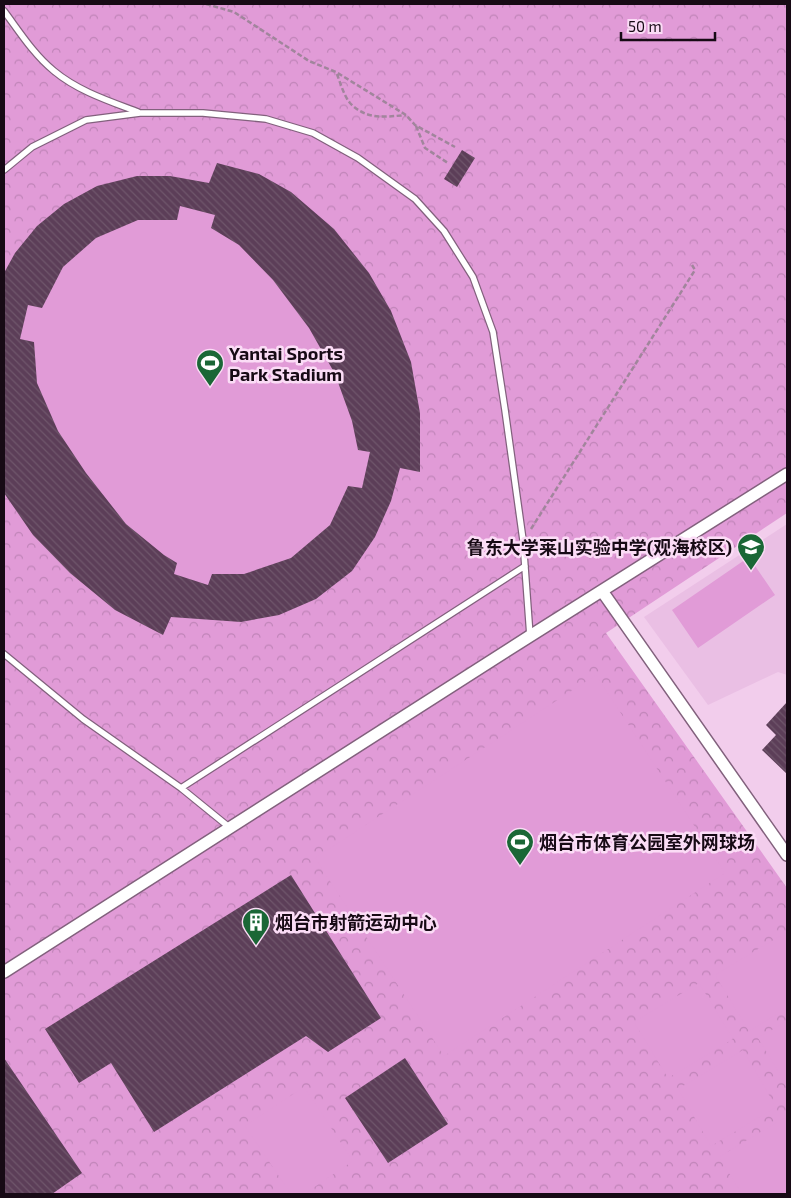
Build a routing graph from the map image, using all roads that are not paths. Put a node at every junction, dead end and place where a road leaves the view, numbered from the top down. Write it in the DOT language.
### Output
graph roads {
  1 [pos="4,11"];
  2 [pos="140,113"];
  3 [pos="4,170"];
  4 [pos="787,474"];
  5 [pos="525,566"];
  6 [pos="602,591"];
  7 [pos="530,636"];
  8 [pos="4,654"];
  9 [pos="181,788"];
  10 [pos="229,827"];
  11 [pos="787,855"];
  12 [pos="4,972"];
  1 -- 2 [label="lane"];
  2 -- 3 [label="lane"];
  2 -- 5 [label="lane"];
  4 -- 6 [label="street"];
  5 -- 7 [label="lane"];
  5 -- 9 [label="lane"];
  6 -- 7 [label="street"];
  6 -- 11 [label="street"];
  7 -- 10 [label="street"];
  8 -- 9 [label="lane"];
  9 -- 10 [label="lane"];
  10 -- 12 [label="street"];
}
